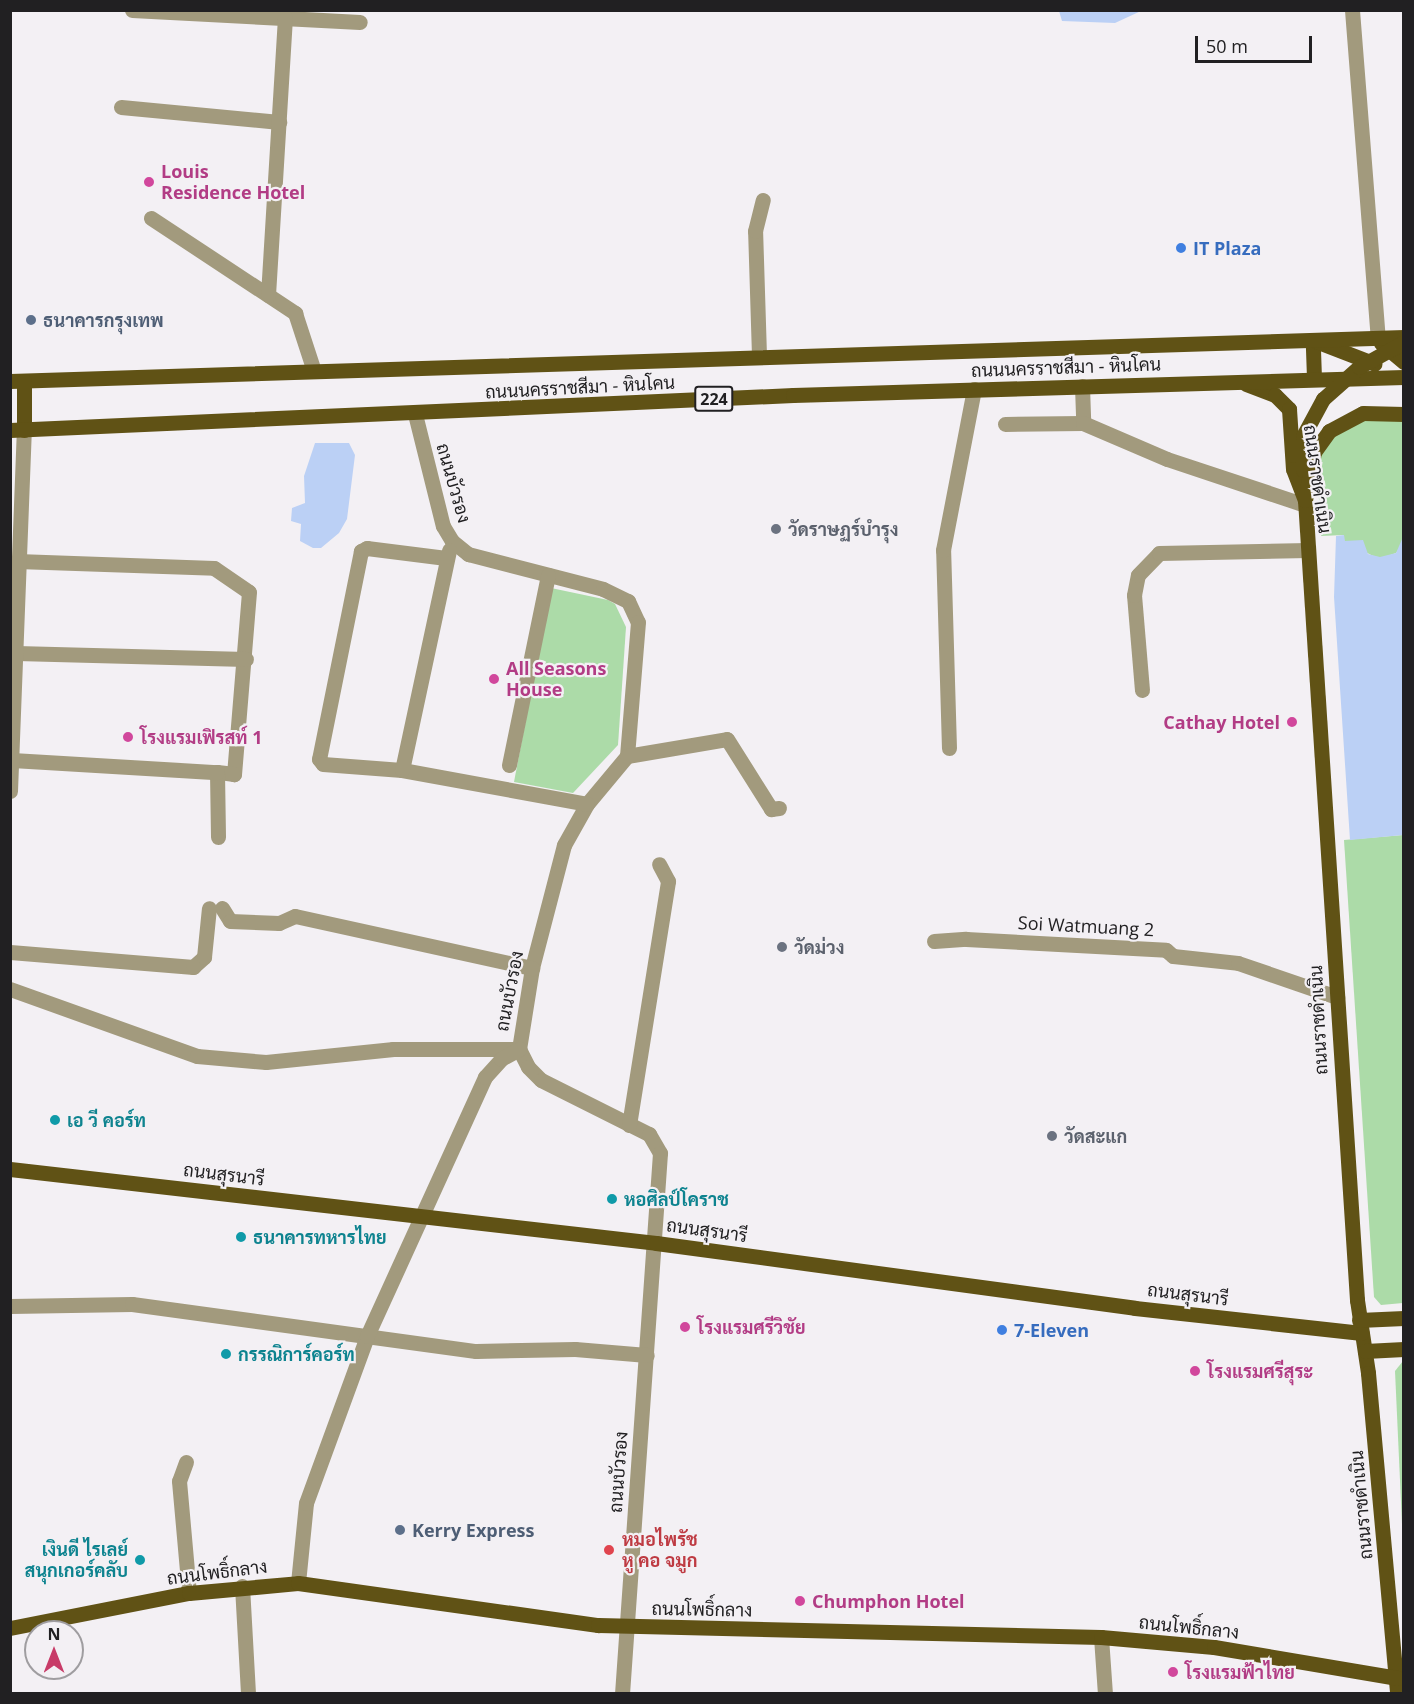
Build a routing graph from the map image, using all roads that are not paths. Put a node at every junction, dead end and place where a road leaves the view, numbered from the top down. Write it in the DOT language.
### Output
graph roads {
  1 [pos="132,10"];
  2 [pos="1352,10"];
  3 [pos="285,18"];
  4 [pos="360,22"];
  5 [pos="121,107"];
  6 [pos="279,122"];
  7 [pos="763,200"];
  8 [pos="151,218"];
  9 [pos="268,295"];
  10 [pos="1404,337"];
  11 [pos="1313,340"];
  12 [pos="1404,342"];
  13 [pos="1382,344"];
  14 [pos="759,355"];
  15 [pos="1369,360"];
  16 [pos="1404,362"];
  17 [pos="314,371"];
  18 [pos="1346,377"];
  19 [pos="1314,378"];
  20 [pos="1401,378"];
  21 [pos="17,381"];
  22 [pos="1233,381"];
  23 [pos="1082,386"];
  24 [pos="974,389"];
  25 [pos="415,414"];
  26 [pos="1404,414"];
  27 [pos="1083,423"];
  28 [pos="1005,424"];
  29 [pos="17,430"];
  30 [pos="1305,502"];
  31 [pos="452,541"];
  32 [pos="1308,549"];
  33 [pos="446,558"];
  34 [pos="17,561"];
  35 [pos="548,575"];
  36 [pos="16,653"];
  37 [pos="246,659"];
  38 [pos="1142,690"];
  39 [pos="949,748"];
  40 [pos="627,756"];
  41 [pos="12,760"];
  42 [pos="509,765"];
  43 [pos="402,770"];
  44 [pos="217,772"];
  45 [pos="10,791"];
  46 [pos="587,804"];
  47 [pos="779,808"];
  48 [pos="218,837"];
  49 [pos="659,864"];
  50 [pos="934,941"];
  51 [pos="10,952"];
  52 [pos="532,968"];
  53 [pos="10,989"];
  54 [pos="1337,997"];
  55 [pos="519,1049"];
  56 [pos="629,1125"];
  57 [pos="10,1169"];
  58 [pos="420,1216"];
  59 [pos="656,1242"];
  60 [pos="10,1306"];
  61 [pos="1404,1318"];
  62 [pos="1360,1326"];
  63 [pos="367,1336"];
  64 [pos="1404,1349"];
  65 [pos="1365,1351"];
  66 [pos="646,1355"];
  67 [pos="186,1462"];
  68 [pos="298,1583"];
  69 [pos="242,1586"];
  70 [pos="189,1593"];
  71 [pos="626,1627"];
  72 [pos="10,1628"];
  73 [pos="1101,1637"];
  74 [pos="1397,1686"];
  75 [pos="249,1694"];
  76 [pos="622,1694"];
  77 [pos="1105,1694"];
  1 -- 3 [label="street"];
  2 -- 13 [label="street"];
  3 -- 4 [label="street"];
  3 -- 6 [label="street"];
  5 -- 6 [label="street"];
  6 -- 9 [label="street"];
  7 -- 14 [label="street"];
  8 -- 9 [label="street"];
  9 -- 17 [label="street"];
  10 -- 13 [label="main road, ถนนนครราชสีมา - หินโคน"];
  11 -- 13 [label="main road, ถนนนครราชสีมา - หินโคน"];
  11 -- 14 [label="main road, ถนนนครราชสีมา - หินโคน"];
  11 -- 15 [label="main road"];
  11 -- 19 [label="main road"];
  12 -- 13 [label="main road"];
  13 -- 15 [label="main road"];
  13 -- 16 [label="main road"];
  14 -- 17 [label="main road, ถนนนครราชสีมา - หินโคน"];
  15 -- 18 [label="main road"];
  15 -- 20 [label="main road"];
  17 -- 21 [label="main road, ถนนนครราชสีมา - หินโคน"];
  18 -- 19 [label="main road, ถนนนครราชสีมา - หินโคน / 224"];
  18 -- 20 [label="main road, ถนนนครราชสีมา - หินโคน / 224"];
  18 -- 30 [label="main road"];
  19 -- 22 [label="main road, ถนนนครราชสีมา - หินโคน / 224"];
  21 -- 29 [label="main road"];
  22 -- 23 [label="main road, ถนนนครราชสีมา - หินโคน / 224"];
  22 -- 30 [label="main road, ถนนราชดำเนิน"];
  23 -- 24 [label="main road, ถนนนครราชสีมา - หินโคน / 224"];
  23 -- 27 [label="street"];
  24 -- 25 [label="main road, ถนนนครราชสีมา - หินโคน / 224"];
  24 -- 39 [label="street"];
  25 -- 29 [label="main road, ถนนนครราชสีมา - หินโคน / 224"];
  25 -- 31 [label="street, ถนนบัวรอง"];
  26 -- 30 [label="main road"];
  27 -- 28 [label="street"];
  27 -- 30 [label="street"];
  29 -- 34 [label="street"];
  30 -- 32 [label="main road, ถนนราชดำเนิน"];
  31 -- 33 [label="street"];
  31 -- 35 [label="street, ถนนบัวรอง"];
  32 -- 38 [label="street"];
  32 -- 54 [label="main road, ถนนราชดำเนิน"];
  33 -- 43 [label="street"];
  33 -- 43 [label="street"];
  34 -- 36 [label="street"];
  34 -- 37 [label="street"];
  35 -- 40 [label="street, ถนนบัวรอง"];
  35 -- 42 [label="street"];
  36 -- 37 [label="street"];
  36 -- 41 [label="street"];
  37 -- 44 [label="street"];
  40 -- 46 [label="street, ถนนบัวรอง"];
  40 -- 47 [label="street"];
  41 -- 44 [label="street"];
  41 -- 45 [label="street"];
  43 -- 46 [label="street"];
  44 -- 48 [label="street"];
  46 -- 52 [label="street, ถนนบัวรอง"];
  49 -- 56 [label="street"];
  50 -- 54 [label="street, Soi Watmuang 2"];
  51 -- 52 [label="street"];
  52 -- 55 [label="street, ถนนบัวรอง"];
  53 -- 55 [label="street"];
  54 -- 62 [label="main road, ถนนราชดำเนิน"];
  55 -- 56 [label="street, ถนนบัวรอง"];
  55 -- 58 [label="street"];
  56 -- 59 [label="street, ถนนบัวรอง"];
  57 -- 58 [label="main road, ถนนสุรนารี"];
  58 -- 59 [label="main road, ถนนสุรนารี"];
  58 -- 63 [label="street"];
  59 -- 62 [label="main road, ถนนสุรนารี"];
  59 -- 66 [label="street, ถนนบัวรอง"];
  60 -- 63 [label="street"];
  61 -- 62 [label="main road, ถนนสุรนารี"];
  62 -- 65 [label="main road, ถนนราชดำเนิน"];
  63 -- 66 [label="street"];
  63 -- 68 [label="street"];
  64 -- 65 [label="main road"];
  65 -- 74 [label="main road, ถนนราชดำเนิน"];
  66 -- 71 [label="street, ถนนบัวรอง"];
  67 -- 70 [label="street"];
  68 -- 69 [label="main road, ถนนโพธิ์กลาง"];
  68 -- 71 [label="main road, ถนนโพธิ์กลาง"];
  69 -- 70 [label="main road, ถนนโพธิ์กลาง"];
  69 -- 75 [label="street"];
  70 -- 72 [label="main road, ถนนโพธิ์กลาง"];
  71 -- 73 [label="main road, ถนนโพธิ์กลาง"];
  71 -- 76 [label="street, ถนนบัวรอง"];
  73 -- 74 [label="main road, ถนนโพธิ์กลาง"];
  73 -- 77 [label="street"];
}
